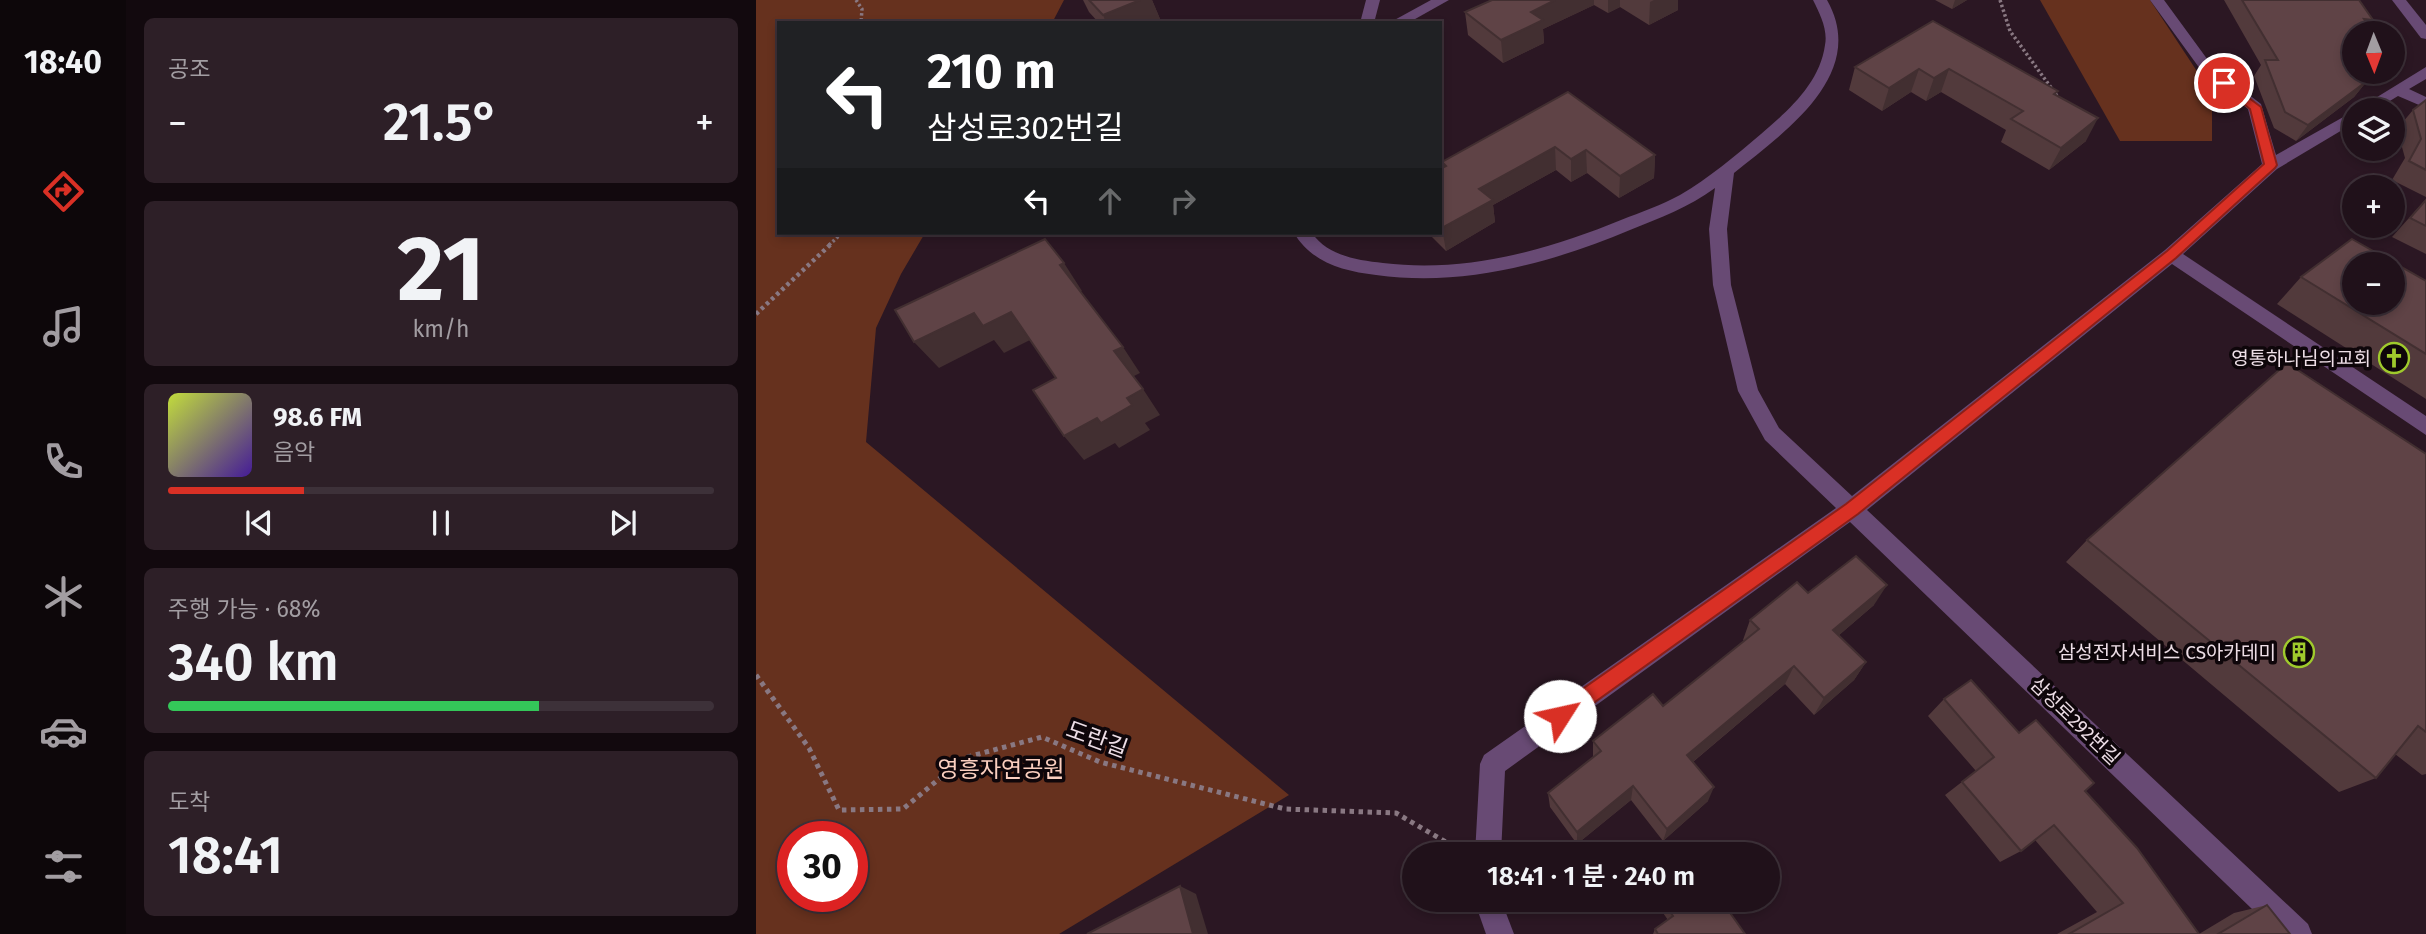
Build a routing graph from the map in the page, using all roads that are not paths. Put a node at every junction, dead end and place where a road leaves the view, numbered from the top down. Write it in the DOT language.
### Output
graph roads {
  1 [pos="1373,0"];
  2 [pos="1443,0"];
  3 [pos="1820,0"];
  4 [pos="2157,0"];
  5 [pos="2399,0"];
  6 [pos="1368,21"];
  7 [pos="1400,21"];
  8 [pos="2426,35"];
  9 [pos="2426,72"];
  10 [pos="2399,90"];
  11 [pos="2385,98"];
  12 [pos="2426,103"];
  13 [pos="2342,123"];
  14 [pos="2271,165"];
  15 [pos="1726,172"];
  16 [pos="1304,235"];
  17 [pos="2171,255"];
  18 [pos="2426,427"];
  19 [pos="1852,509"];
  20 [pos="1489,842"];
  21 [pos="1492,912"];
  22 [pos="1500,934"];
  23 [pos="2298,934"];
  1 -- 6 [label="street"];
  2 -- 7 [label="street"];
  3 -- 15 [label="street"];
  4 -- 14 [label="street"];
  5 -- 8 [label="street"];
  9 -- 10 [label="street"];
  10 -- 11 [label="street"];
  10 -- 12 [label="street"];
  13 -- 14 [label="street"];
  14 -- 17 [label="street"];
  15 -- 16 [label="street"];
  15 -- 19 [label="street, 삼성로292번길"];
  17 -- 18 [label="street"];
  17 -- 19 [label="street"];
  19 -- 20 [label="street"];
  19 -- 23 [label="street, 삼성로292번길"];
  21 -- 22 [label="street"];
}
